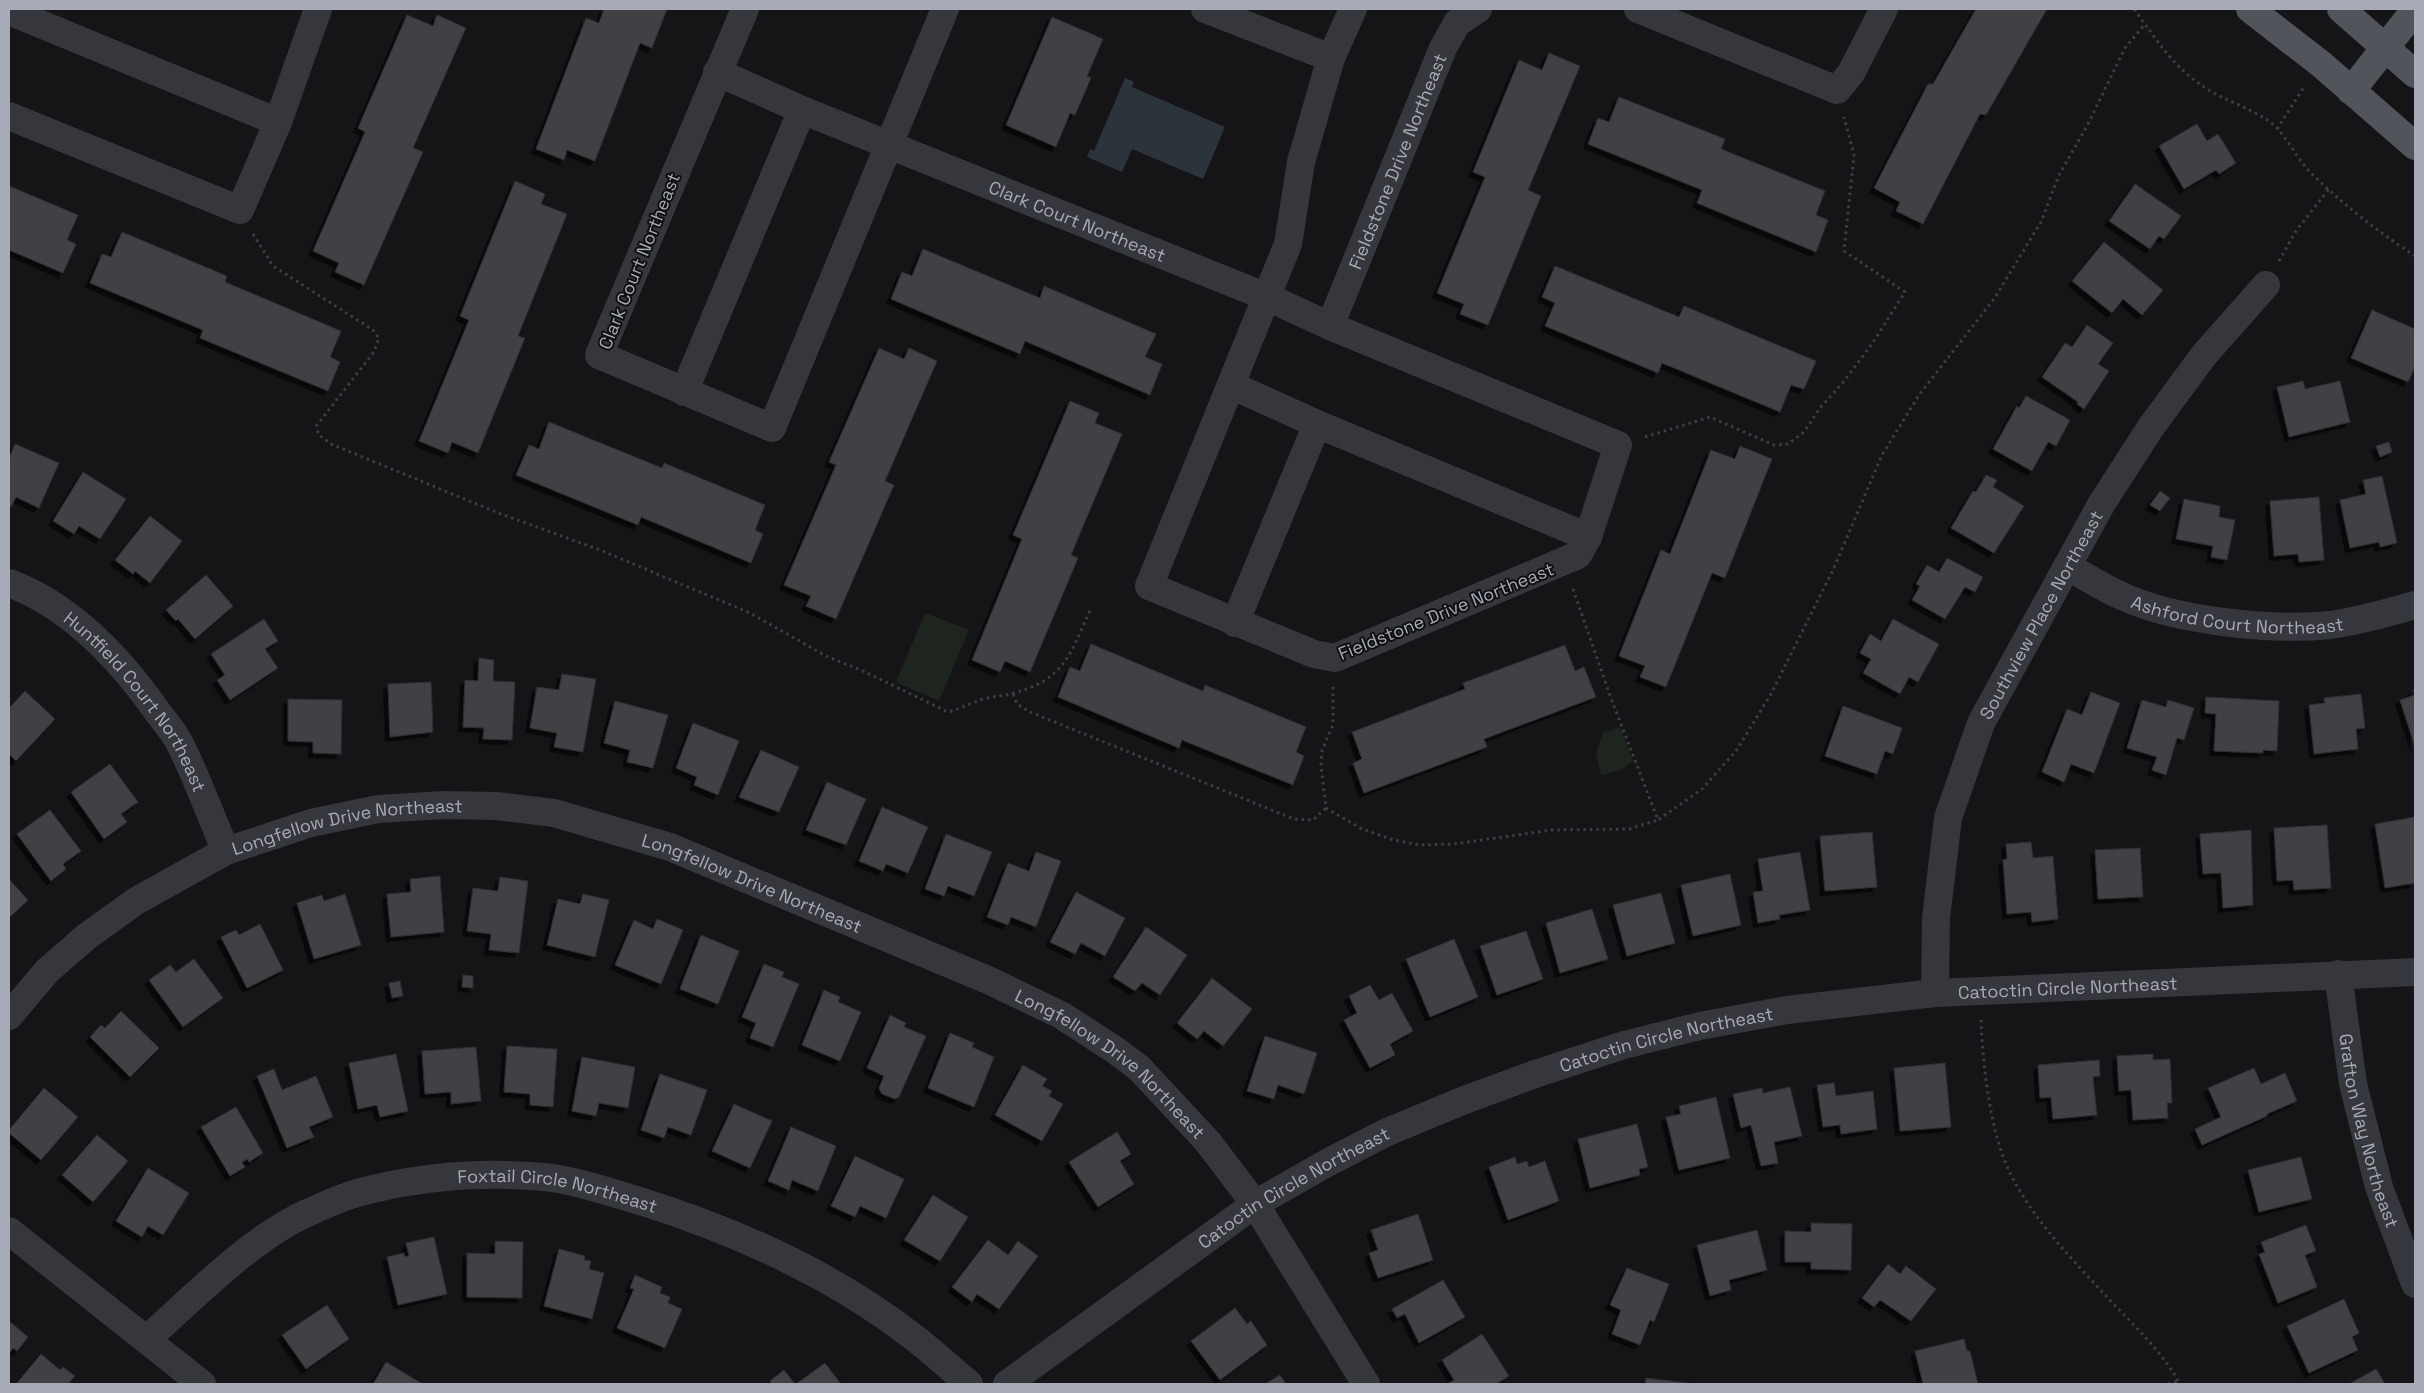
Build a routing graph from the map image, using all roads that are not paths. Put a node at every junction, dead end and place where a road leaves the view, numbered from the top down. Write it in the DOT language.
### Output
graph roads {
  1 [pos="318,9"];
  2 [pos="744,9"];
  3 [pos="945,9"];
  4 [pos="1205,9"];
  5 [pos="1352,9"];
  6 [pos="1478,9"];
  7 [pos="1638,9"];
  8 [pos="1884,9"];
  9 [pos="2250,9"];
  10 [pos="2341,9"];
  11 [pos="2415,10"];
  12 [pos="9,11"];
  13 [pos="2386,46"];
  14 [pos="1331,58"];
  15 [pos="717,72"];
  16 [pos="2415,74"];
  17 [pos="2351,92"];
  18 [pos="802,110"];
  19 [pos="9,116"];
  20 [pos="278,122"];
  21 [pos="890,145"];
  22 [pos="2415,146"];
  23 [pos="2266,284"];
  24 [pos="1267,296"];
  25 [pos="1330,326"];
  26 [pos="1232,385"];
  27 [pos="684,392"];
  28 [pos="1317,424"];
  29 [pos="1588,537"];
  30 [pos="2067,566"];
  31 [pos="9,583"];
  32 [pos="2415,605"];
  33 [pos="1235,623"];
  34 [pos="226,851"];
  35 [pos="2415,972"];
  36 [pos="2338,974"];
  37 [pos="1934,993"];
  38 [pos="9,1016"];
  39 [pos="1255,1204"];
  40 [pos="9,1231"];
  41 [pos="2415,1284"];
  42 [pos="147,1340"];
  43 [pos="202,1384"];
  44 [pos="969,1384"];
  45 [pos="1007,1384"];
  46 [pos="1366,1384"];
  1 -- 20 [label="street"];
  2 -- 15 [label="street, Clark Court Northeast"];
  3 -- 21 [label="street, Clark Court Northeast"];
  4 -- 14 [label="street"];
  5 -- 14 [label="street, Fieldstone Drive Northeast"];
  6 -- 25 [label="street, Fieldstone Drive Northeast"];
  7 -- 8 [label="street"];
  9 -- 17 [label="main road"];
  10 -- 13 [label="main road"];
  11 -- 13 [label="main road"];
  12 -- 20 [label="street"];
  13 -- 16 [label="main road"];
  13 -- 17 [label="main road"];
  14 -- 24 [label="street, Fieldstone Drive Northeast"];
  15 -- 18 [label="street, Clark Court Northeast"];
  15 -- 27 [label="street, Clark Court Northeast"];
  17 -- 22 [label="main road"];
  18 -- 21 [label="street, Clark Court Northeast"];
  18 -- 27 [label="street"];
  19 -- 20 [label="street"];
  21 -- 24 [label="street, Clark Court Northeast"];
  21 -- 27 [label="street, Clark Court Northeast"];
  23 -- 30 [label="street, Southview Place Northeast"];
  24 -- 25 [label="street"];
  24 -- 26 [label="street, Fieldstone Drive Northeast"];
  25 -- 29 [label="street, Fieldstone Drive Northeast"];
  26 -- 28 [label="street"];
  26 -- 33 [label="street, Fieldstone Drive Northeast"];
  28 -- 29 [label="street"];
  28 -- 33 [label="street"];
  29 -- 33 [label="street, Fieldstone Drive Northeast"];
  30 -- 32 [label="street, Ashford Court Northeast"];
  30 -- 37 [label="street, Southview Place Northeast"];
  31 -- 34 [label="street, Huntfield Court Northeast"];
  34 -- 38 [label="street, Longfellow Drive Northeast"];
  34 -- 39 [label="street, Longfellow Drive Northeast"];
  35 -- 36 [label="street, Catoctin Circle Northeast"];
  36 -- 37 [label="street, Catoctin Circle Northeast"];
  36 -- 41 [label="street, Grafton Way Northeast"];
  37 -- 39 [label="street, Catoctin Circle Northeast"];
  39 -- 45 [label="street, Catoctin Circle Northeast"];
  39 -- 46 [label="street, Longfellow Drive Northeast"];
  40 -- 42 [label="street"];
  42 -- 43 [label="street"];
  42 -- 44 [label="street, Foxtail Circle Northeast"];
}
